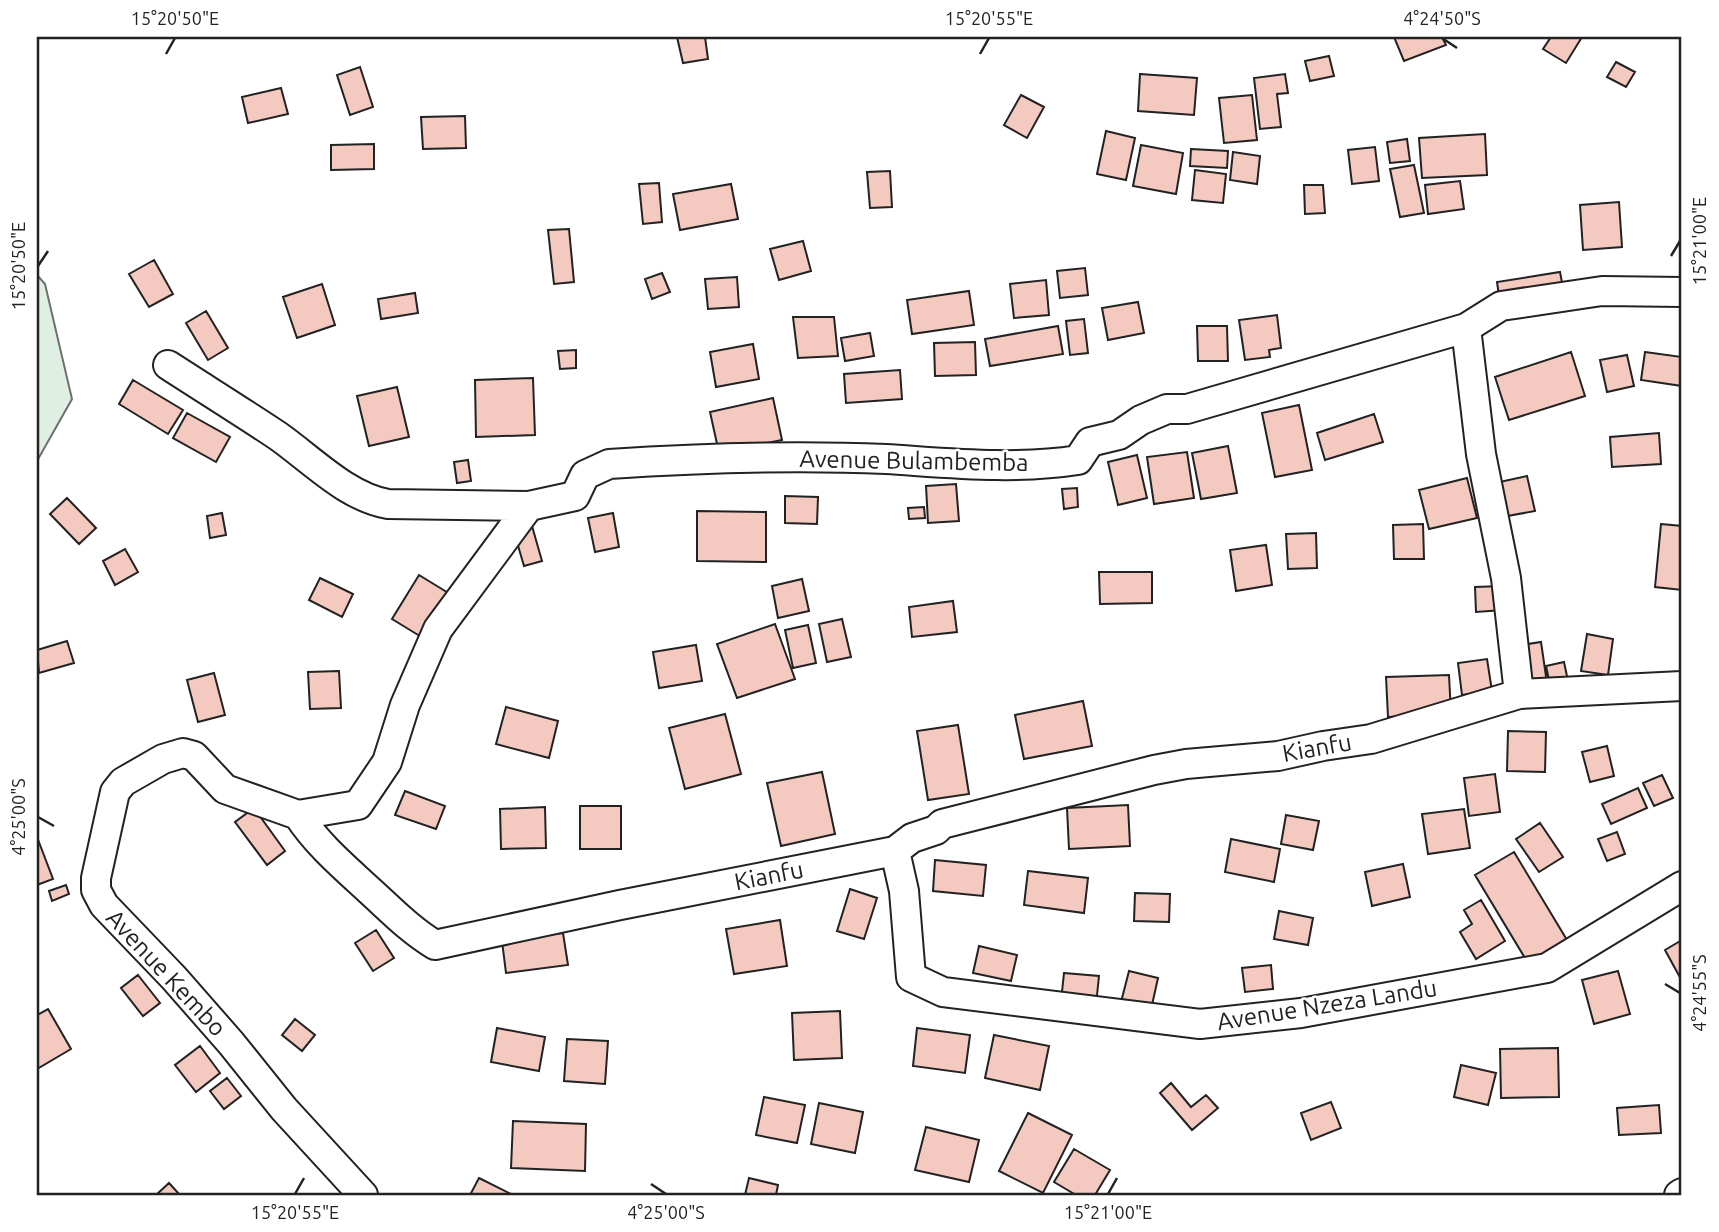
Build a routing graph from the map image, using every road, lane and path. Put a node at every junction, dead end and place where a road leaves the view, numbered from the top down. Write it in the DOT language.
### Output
graph roads {
  1 [pos="1682,292"];
  2 [pos="1466,328"];
  3 [pos="168,365"];
  4 [pos="529,506"];
  5 [pos="1682,686"];
  6 [pos="1519,694"];
  7 [pos="298,816"];
  8 [pos="895,851"];
  9 [pos="1682,886"];
  10 [pos="363,1195"];
  1 -- 2 [label="street, Avenue Bulambemba"];
  2 -- 4 [label="street, Avenue Bulambemba"];
  2 -- 6 [label="street"];
  3 -- 4 [label="street, Avenue Bulambemba"];
  4 -- 7 [label="street"];
  5 -- 6 [label="street, Kianfu"];
  6 -- 8 [label="street, Kianfu"];
  7 -- 8 [label="street, Kianfu"];
  7 -- 10 [label="street, Avenue Kembo"];
  8 -- 9 [label="street, Avenue Nzeza Landu"];
}
